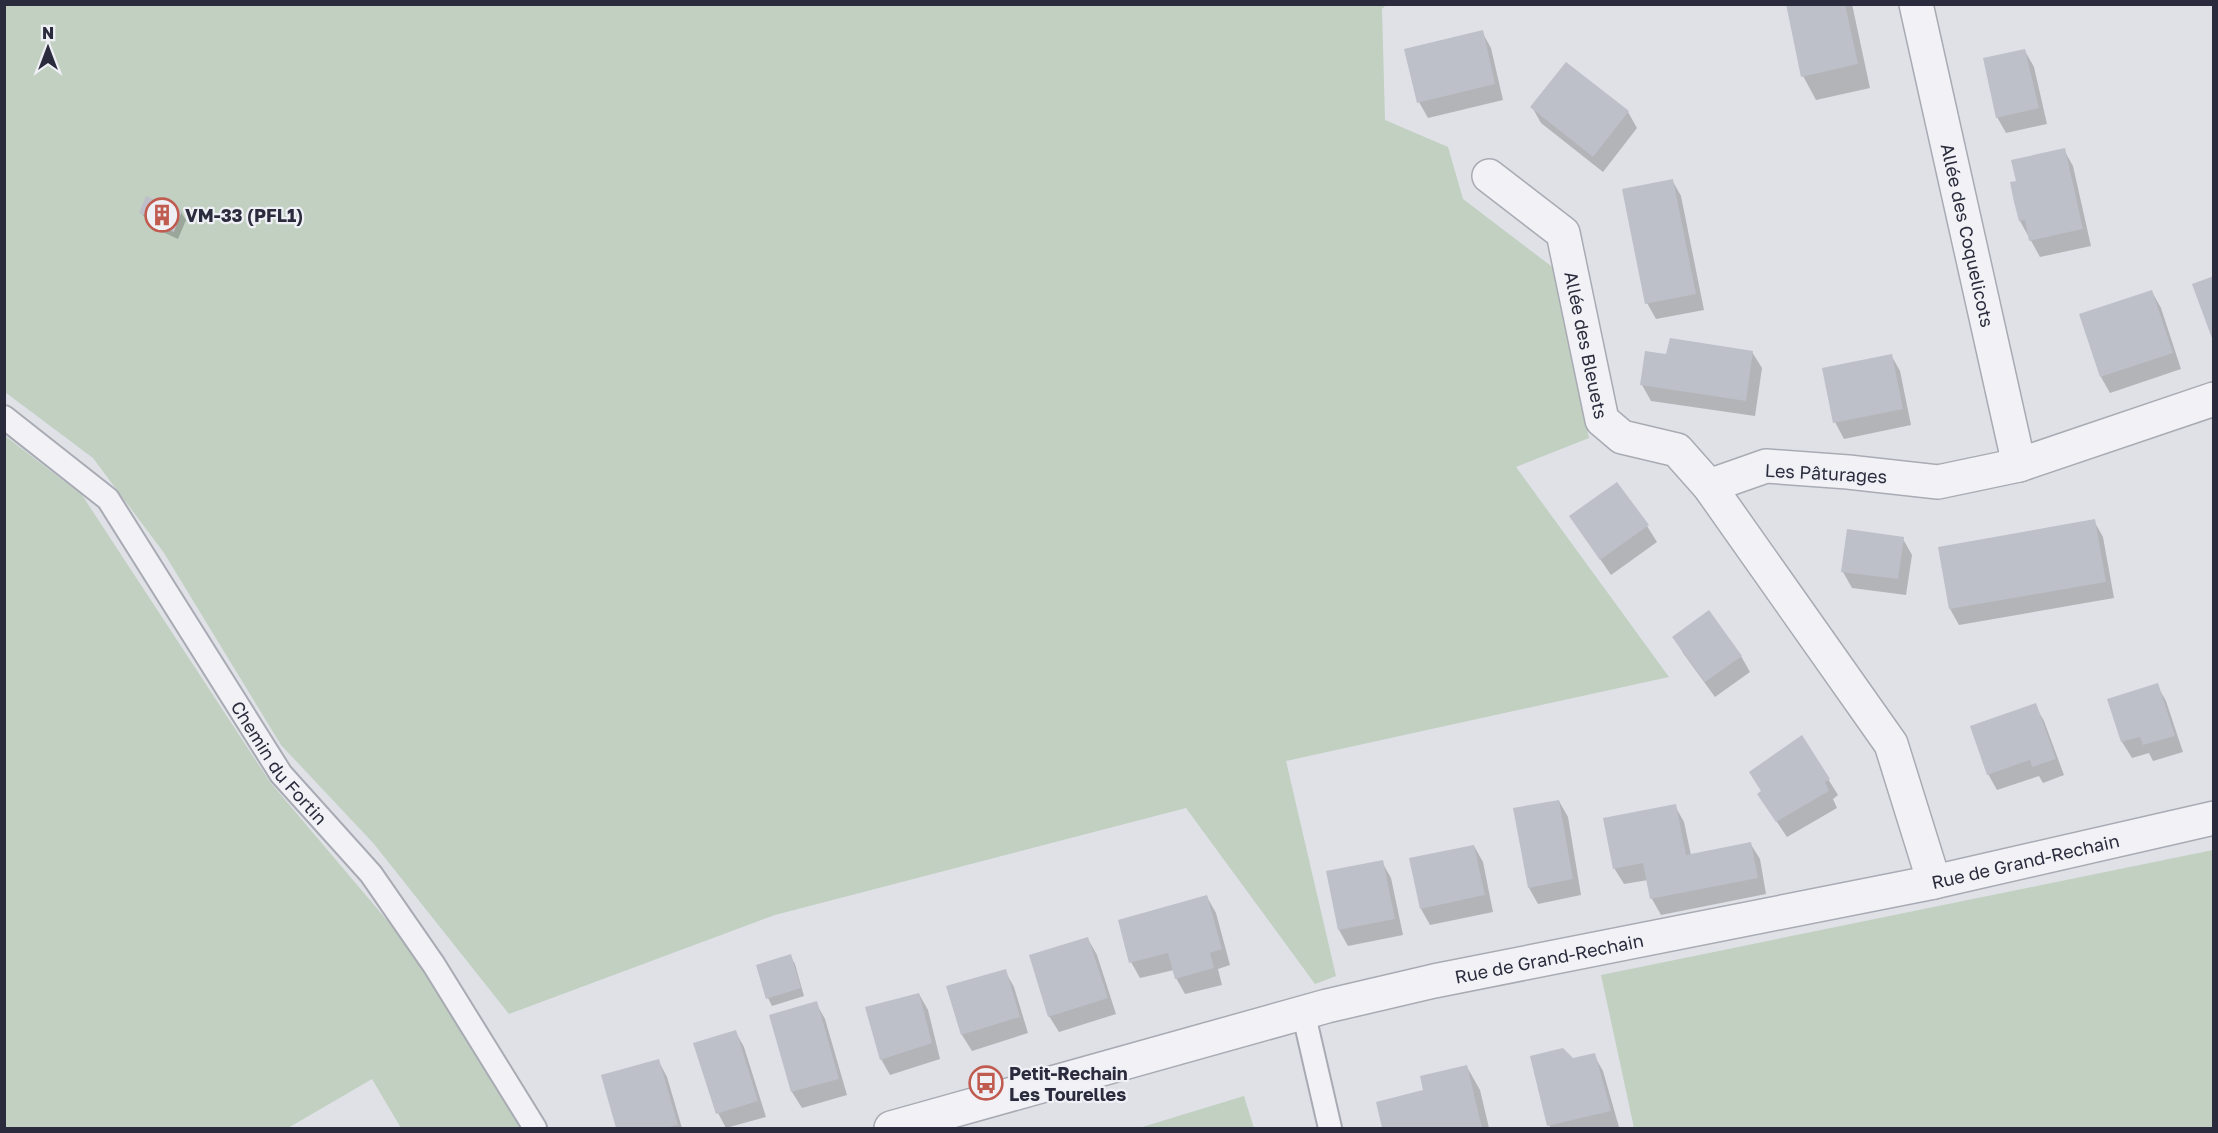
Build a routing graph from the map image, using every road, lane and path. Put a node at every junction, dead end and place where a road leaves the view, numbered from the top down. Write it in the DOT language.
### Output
graph roads {
  1 [pos="1916,4"];
  2 [pos="1489,176"];
  3 [pos="2214,399"];
  4 [pos="4,417"];
  5 [pos="2019,465"];
  6 [pos="1709,486"];
  7 [pos="2214,818"];
  8 [pos="1934,882"];
  9 [pos="1303,1011"];
  10 [pos="534,1128"];
  11 [pos="891,1128"];
  12 [pos="1329,1128"];
  1 -- 5 [label="street, Allée des Coquelicots"];
  2 -- 6 [label="street, Allée des Bleuets"];
  3 -- 5 [label="street, Les Pâturages"];
  4 -- 10 [label="lane, Chemin du Fortin"];
  5 -- 6 [label="street, Les Pâturages"];
  6 -- 8 [label="street"];
  7 -- 8 [label="street, Rue de Grand-Rechain"];
  8 -- 9 [label="street, Rue de Grand-Rechain"];
  9 -- 11 [label="street, Rue de Grand-Rechain"];
  9 -- 12 [label="lane"];
}
